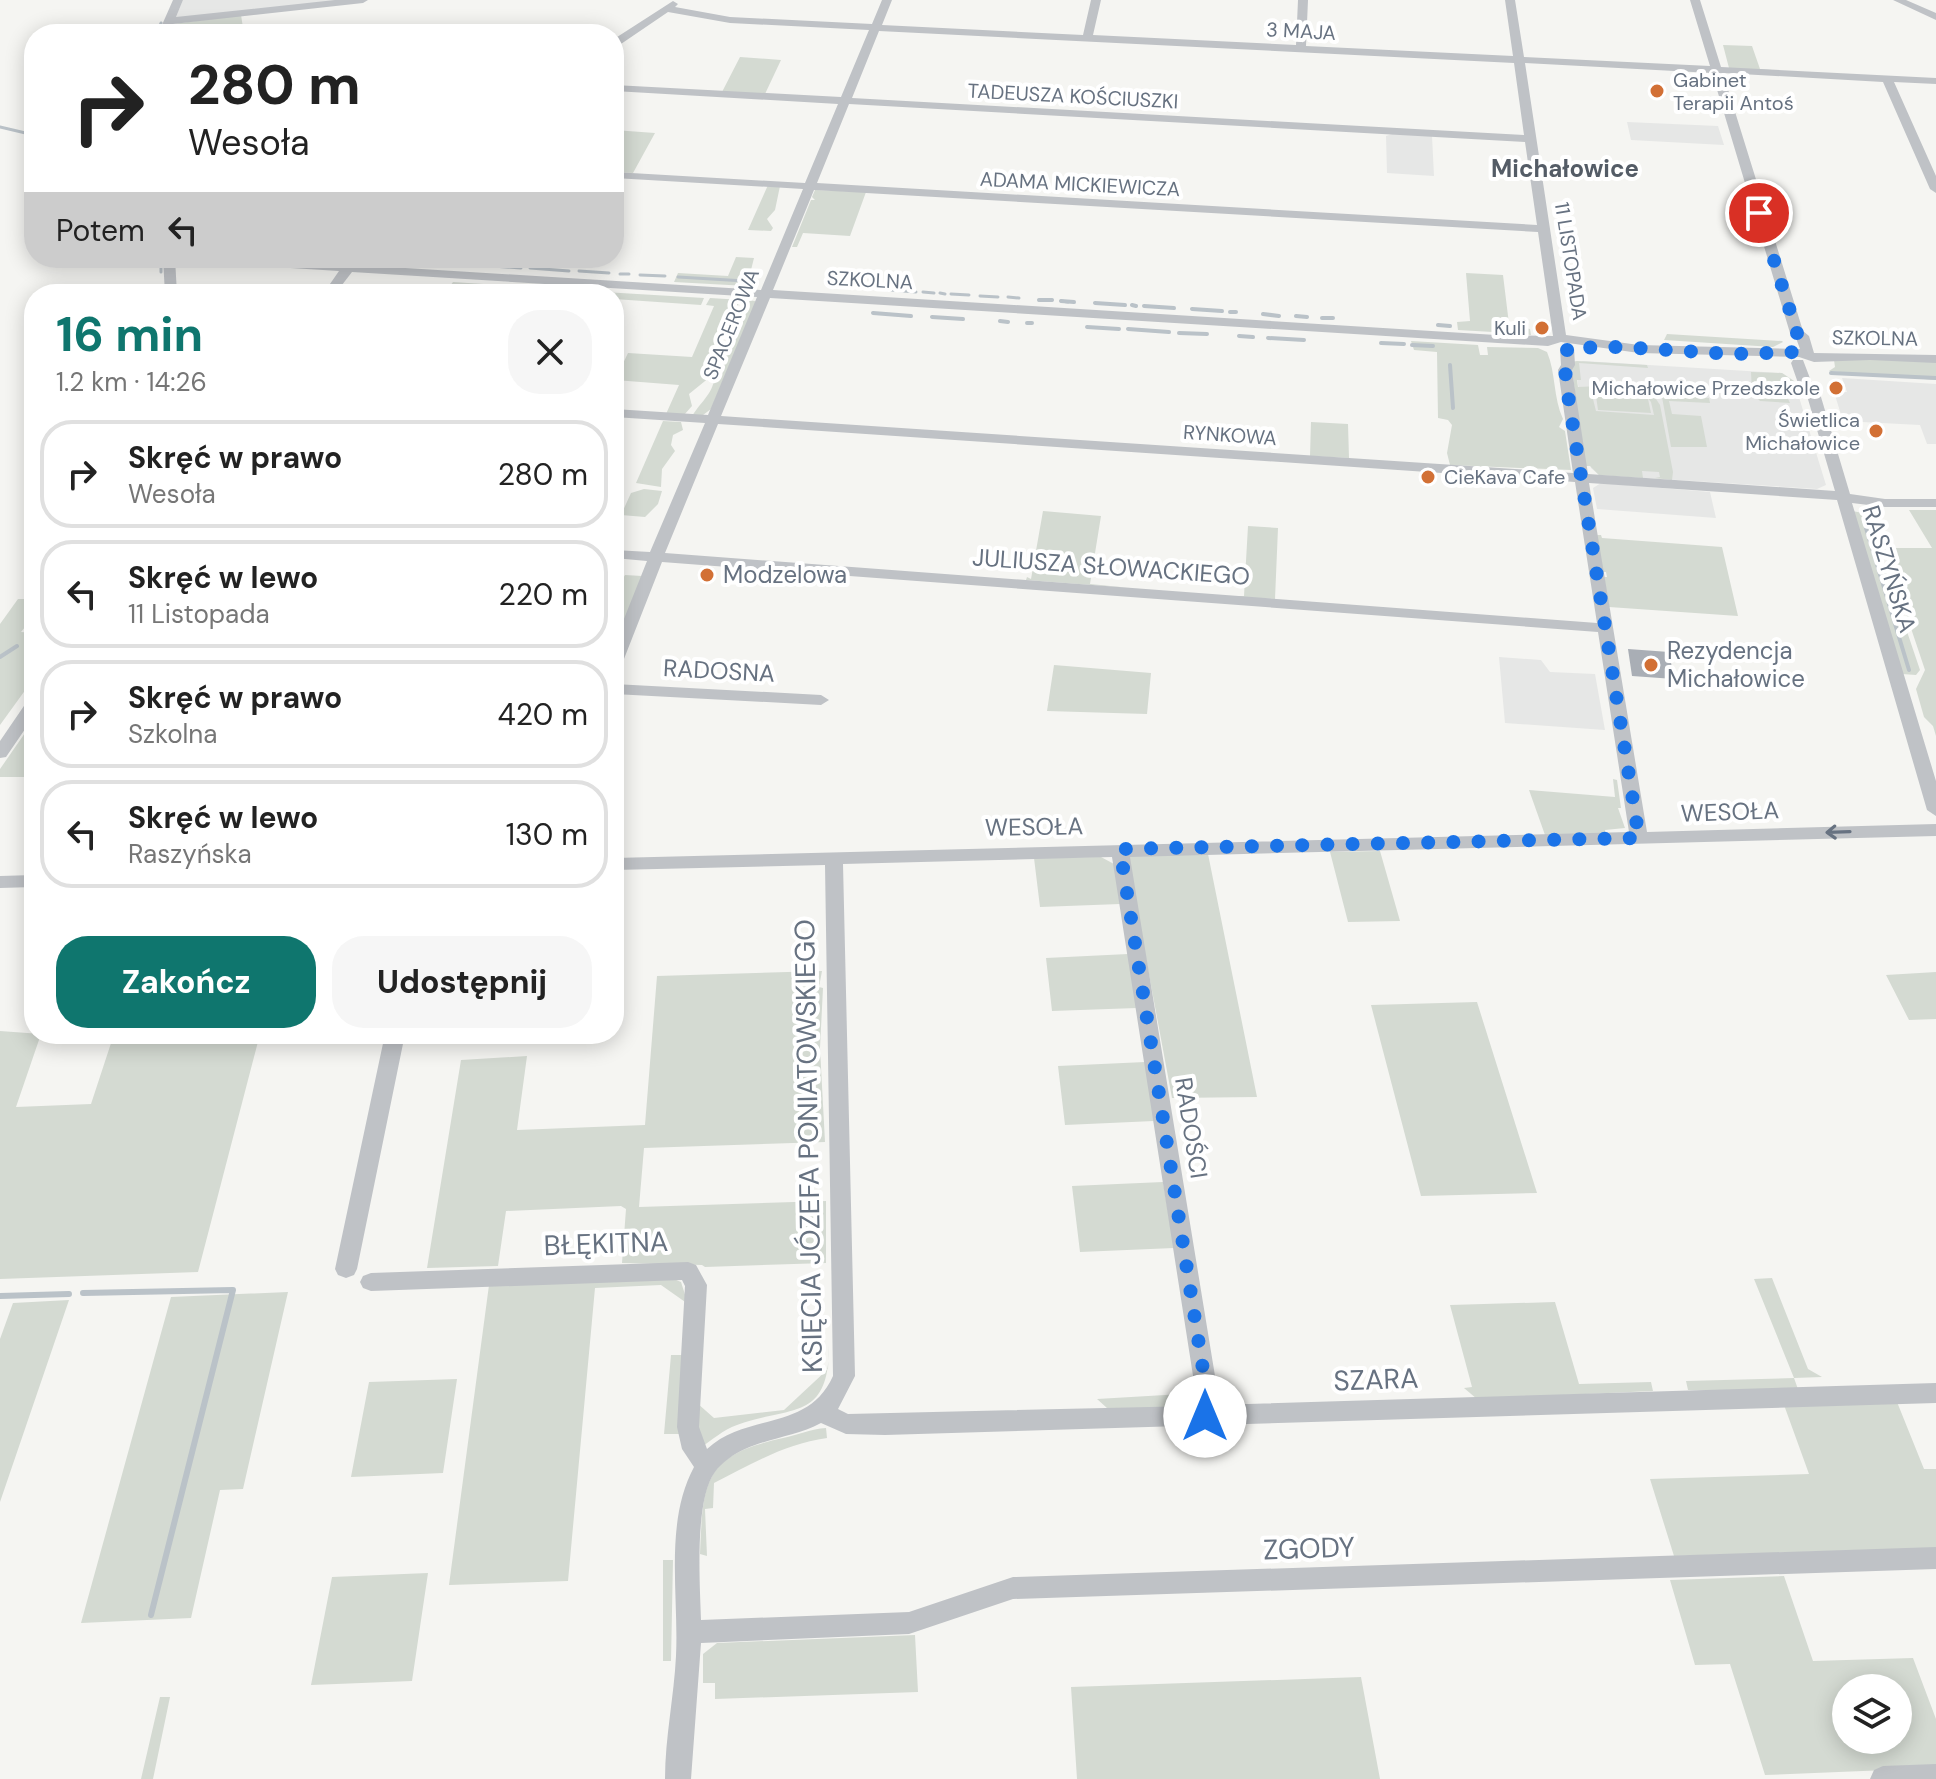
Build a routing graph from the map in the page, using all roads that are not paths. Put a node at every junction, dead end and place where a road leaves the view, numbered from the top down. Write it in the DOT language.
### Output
graph roads {
  1 [pos="178,0"];
  2 [pos="363,0"];
  3 [pos="679,0"];
  4 [pos="887,0"];
  5 [pos="1096,0"];
  6 [pos="1303,0"];
  7 [pos="1510,0"];
  8 [pos="1695,0"];
  9 [pos="1898,0"];
  10 [pos="666,9"];
  11 [pos="1936,9"];
  12 [pos="1924,12"];
  13 [pos="1936,17"];
  14 [pos="168,21"];
  15 [pos="167,24"];
  16 [pos="875,28"];
  17 [pos="624,37"];
  18 [pos="1087,38"];
  19 [pos="1301,49"];
  20 [pos="1519,60"];
  21 [pos="1716,70"];
  22 [pos="1887,79"];
  23 [pos="1936,81"];
  24 [pos="624,89"];
  25 [pos="843,101"];
  26 [pos="1530,139"];
  27 [pos="624,176"];
  28 [pos="808,186"];
  29 [pos="1936,189"];
  30 [pos="1543,229"];
  31 [pos="418,268"];
  32 [pos="765,294"];
  33 [pos="1561,344"];
  34 [pos="1801,358"];
  35 [pos="1936,359"];
  36 [pos="624,414"];
  37 [pos="712,420"];
  38 [pos="1583,479"];
  39 [pos="1842,497"];
  40 [pos="1936,503"];
  41 [pos="624,555"];
  42 [pos="656,557"];
  43 [pos="1605,628"];
  44 [pos="624,639"];
  45 [pos="624,690"];
  46 [pos="821,700"];
  47 [pos="24,718"];
  48 [pos="0,753"];
  49 [pos="1936,810"];
  50 [pos="1936,830"];
  51 [pos="1639,838"];
  52 [pos="1120,849"];
  53 [pos="834,857"];
  54 [pos="624,864"];
  55 [pos="24,881"];
  56 [pos="0,882"];
  57 [pos="393,1044"];
  58 [pos="346,1269"];
  59 [pos="371,1282"];
  60 [pos="1936,1393"];
  61 [pos="822,1412"];
  62 [pos="1205,1416"];
  63 [pos="706,1465"];
  64 [pos="1936,1558"];
  65 [pos="689,1632"];
  66 [pos="1936,1777"];
  67 [pos="678,1779"];
  68 [pos="1883,1779"];
  1 -- 14 [label="street"];
  2 -- 14 [label="street"];
  3 -- 10 [label="street"];
  4 -- 16 [label="street, SPACEROWA"];
  5 -- 18 [label="street"];
  6 -- 19 [label="street"];
  7 -- 20 [label="street, 11 LISTOPADA"];
  8 -- 21 [label="street, RASZYŃSKA"];
  9 -- 12 [label="street"];
  10 -- 16 [label="street, 3 MAJA"];
  10 -- 17 [label="street"];
  11 -- 12 [label="street"];
  12 -- 13 [label="street"];
  14 -- 15 [label="street"];
  16 -- 18 [label="street, 3 MAJA"];
  16 -- 25 [label="street, SPACEROWA"];
  18 -- 19 [label="street, 3 MAJA"];
  19 -- 20 [label="street, 3 MAJA"];
  20 -- 21 [label="street, 3 MAJA"];
  20 -- 26 [label="street, 11 LISTOPADA"];
  21 -- 22 [label="street, 3 MAJA"];
  21 -- 34 [label="street, RASZYŃSKA"];
  22 -- 23 [label="street, 3 MAJA"];
  22 -- 29 [label="street"];
  24 -- 25 [label="street, TADEUSZA KOŚCIUSZKI"];
  25 -- 26 [label="street, TADEUSZA KOŚCIUSZKI"];
  25 -- 28 [label="street, SPACEROWA"];
  26 -- 30 [label="street, 11 LISTOPADA"];
  27 -- 28 [label="street, ADAMA MICKIEWICZA"];
  28 -- 30 [label="street, ADAMA MICKIEWICZA"];
  28 -- 32 [label="street, SPACEROWA"];
  30 -- 33 [label="street, 11 LISTOPADA"];
  31 -- 32 [label="street, SZKOLNA"];
  32 -- 33 [label="street, SZKOLNA"];
  32 -- 37 [label="street, SPACEROWA"];
  33 -- 34 [label="street, SZKOLNA"];
  33 -- 38 [label="street, 11 LISTOPADA"];
  34 -- 35 [label="street, SZKOLNA"];
  34 -- 39 [label="street, RASZYŃSKA"];
  36 -- 37 [label="street, RYNKOWA"];
  37 -- 38 [label="street, RYNKOWA"];
  37 -- 42 [label="street, SPACEROWA"];
  38 -- 39 [label="street, RYNKOWA"];
  38 -- 43 [label="street, 11 LISTOPADA"];
  39 -- 40 [label="street, RYNKOWA"];
  39 -- 49 [label="street, RASZYŃSKA"];
  41 -- 42 [label="street, JULIUSZA SŁOWACKIEGO"];
  42 -- 43 [label="street, JULIUSZA SŁOWACKIEGO"];
  42 -- 44 [label="street, SPACEROWA"];
  43 -- 51 [label="street, 11 LISTOPADA"];
  45 -- 46 [label="street, RADOSNA"];
  47 -- 48 [label="street"];
  50 -- 51 [label="street, WESOŁA, one-way"];
  51 -- 52 [label="street, WESOŁA"];
  52 -- 53 [label="street, WESOŁA"];
  52 -- 62 [label="street, RADOŚCI"];
  53 -- 54 [label="street, WESOŁA"];
  53 -- 61 [label="street, KSIĘCIA JÓZEFA PONIATOWSKIEGO"];
  55 -- 56 [label="street"];
  57 -- 58 [label="street"];
  59 -- 63 [label="street, BŁĘKITNA"];
  60 -- 62 [label="street, SZARA"];
  61 -- 62 [label="street, SZARA"];
  61 -- 63 [label="street"];
  63 -- 65 [label="street"];
  64 -- 65 [label="street, ZGODY"];
  65 -- 67 [label="street"];
  66 -- 68 [label="street"];
}
